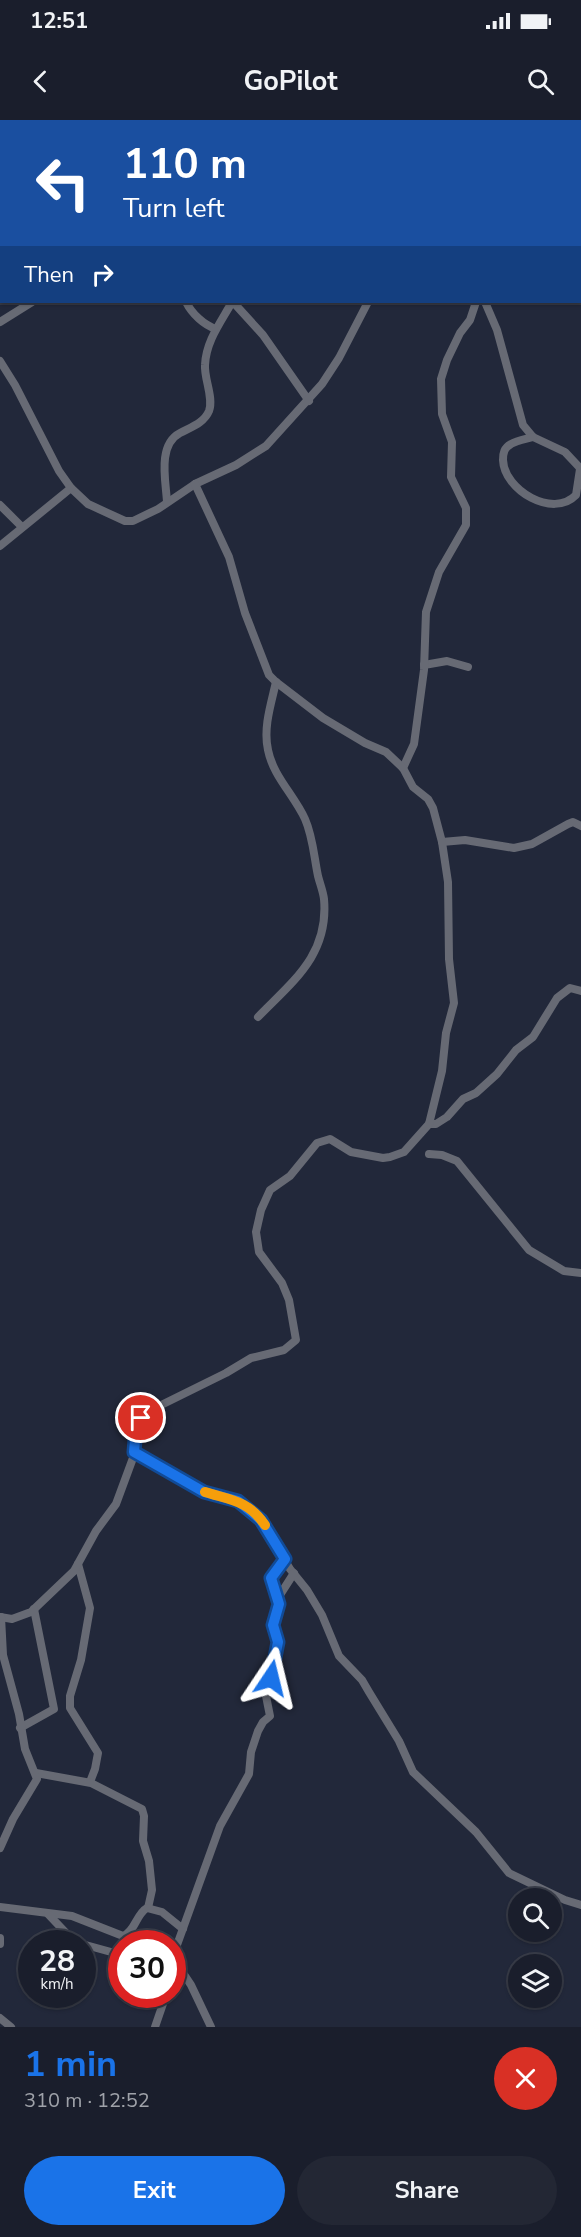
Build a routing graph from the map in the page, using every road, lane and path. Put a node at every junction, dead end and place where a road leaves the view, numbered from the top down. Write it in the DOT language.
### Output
graph roads {
  1 [pos="30,303"];
  2 [pos="187,303"];
  3 [pos="231,303"];
  4 [pos="233,303"];
  5 [pos="367,303"];
  6 [pos="476,303"];
  7 [pos="485,303"];
  8 [pos="0,322"];
  9 [pos="216,329"];
  10 [pos="0,361"];
  11 [pos="309,400"];
  12 [pos="533,437"];
  13 [pos="581,469"];
  14 [pos="195,484"];
  15 [pos="71,488"];
  16 [pos="167,502"];
  17 [pos="0,505"];
  18 [pos="22,527"];
  19 [pos="0,546"];
  20 [pos="424,665"];
  21 [pos="468,667"];
  22 [pos="276,682"];
  23 [pos="403,768"];
  24 [pos="581,826"];
  25 [pos="442,842"];
  26 [pos="581,991"];
  27 [pos="258,1017"];
  28 [pos="429,1124"];
  29 [pos="429,1154"];
  30 [pos="581,1273"];
  31 [pos="134,1452"];
  32 [pos="285,1559"];
  33 [pos="78,1564"];
  34 [pos="294,1573"];
  35 [pos="278,1598"];
  36 [pos="34,1610"];
  37 [pos="0,1617"];
  38 [pos="20,1728"];
  39 [pos="36,1773"];
  40 [pos="90,1782"];
  41 [pos="0,1848"];
  42 [pos="581,1905"];
  43 [pos="0,1907"];
  44 [pos="148,1908"];
  45 [pos="48,1914"];
  46 [pos="183,1929"];
  47 [pos="63,1930"];
  48 [pos="0,1938"];
  49 [pos="0,1944"];
  50 [pos="186,1980"];
  51 [pos="162,2008"];
  52 [pos="0,2018"];
  53 [pos="11,2027"];
  54 [pos="155,2027"];
  55 [pos="211,2027"];
  1 -- 8 [label="street"];
  2 -- 9 [label="street"];
  3 -- 9 [label="street"];
  4 -- 11 [label="street"];
  5 -- 11 [label="street"];
  6 -- 20 [label="street"];
  7 -- 12 [label="street"];
  9 -- 16 [label="street"];
  10 -- 15 [label="street"];
  11 -- 14 [label="street"];
  12 -- 13 [label="street"];
  12 -- 13 [label="street"];
  14 -- 16 [label="street"];
  14 -- 22 [label="street"];
  15 -- 16 [label="street"];
  15 -- 18 [label="street"];
  17 -- 18 [label="street"];
  18 -- 19 [label="street"];
  20 -- 21 [label="street"];
  20 -- 23 [label="street"];
  22 -- 23 [label="street"];
  22 -- 27 [label="street"];
  23 -- 25 [label="street"];
  24 -- 25 [label="street"];
  25 -- 28 [label="street"];
  26 -- 28 [label="street"];
  28 -- 31 [label="street"];
  29 -- 30 [label="street"];
  31 -- 32 [label="street"];
  31 -- 33 [label="street"];
  32 -- 34 [label="street"];
  32 -- 35 [label="street"];
  33 -- 36 [label="street"];
  33 -- 40 [label="street"];
  34 -- 35 [label="street"];
  34 -- 42 [label="street"];
  35 -- 46 [label="street"];
  36 -- 37 [label="street"];
  36 -- 38 [label="street"];
  37 -- 38 [label="street"];
  38 -- 39 [label="street"];
  39 -- 40 [label="street"];
  39 -- 41 [label="street"];
  40 -- 44 [label="street"];
  43 -- 45 [label="street"];
  44 -- 45 [label="street"];
  44 -- 46 [label="street"];
  45 -- 47 [label="street"];
  48 -- 49 [label="street"];
  50 -- 55 [label="street"];
  51 -- 54 [label="street"];
  52 -- 53 [label="street"];
}
